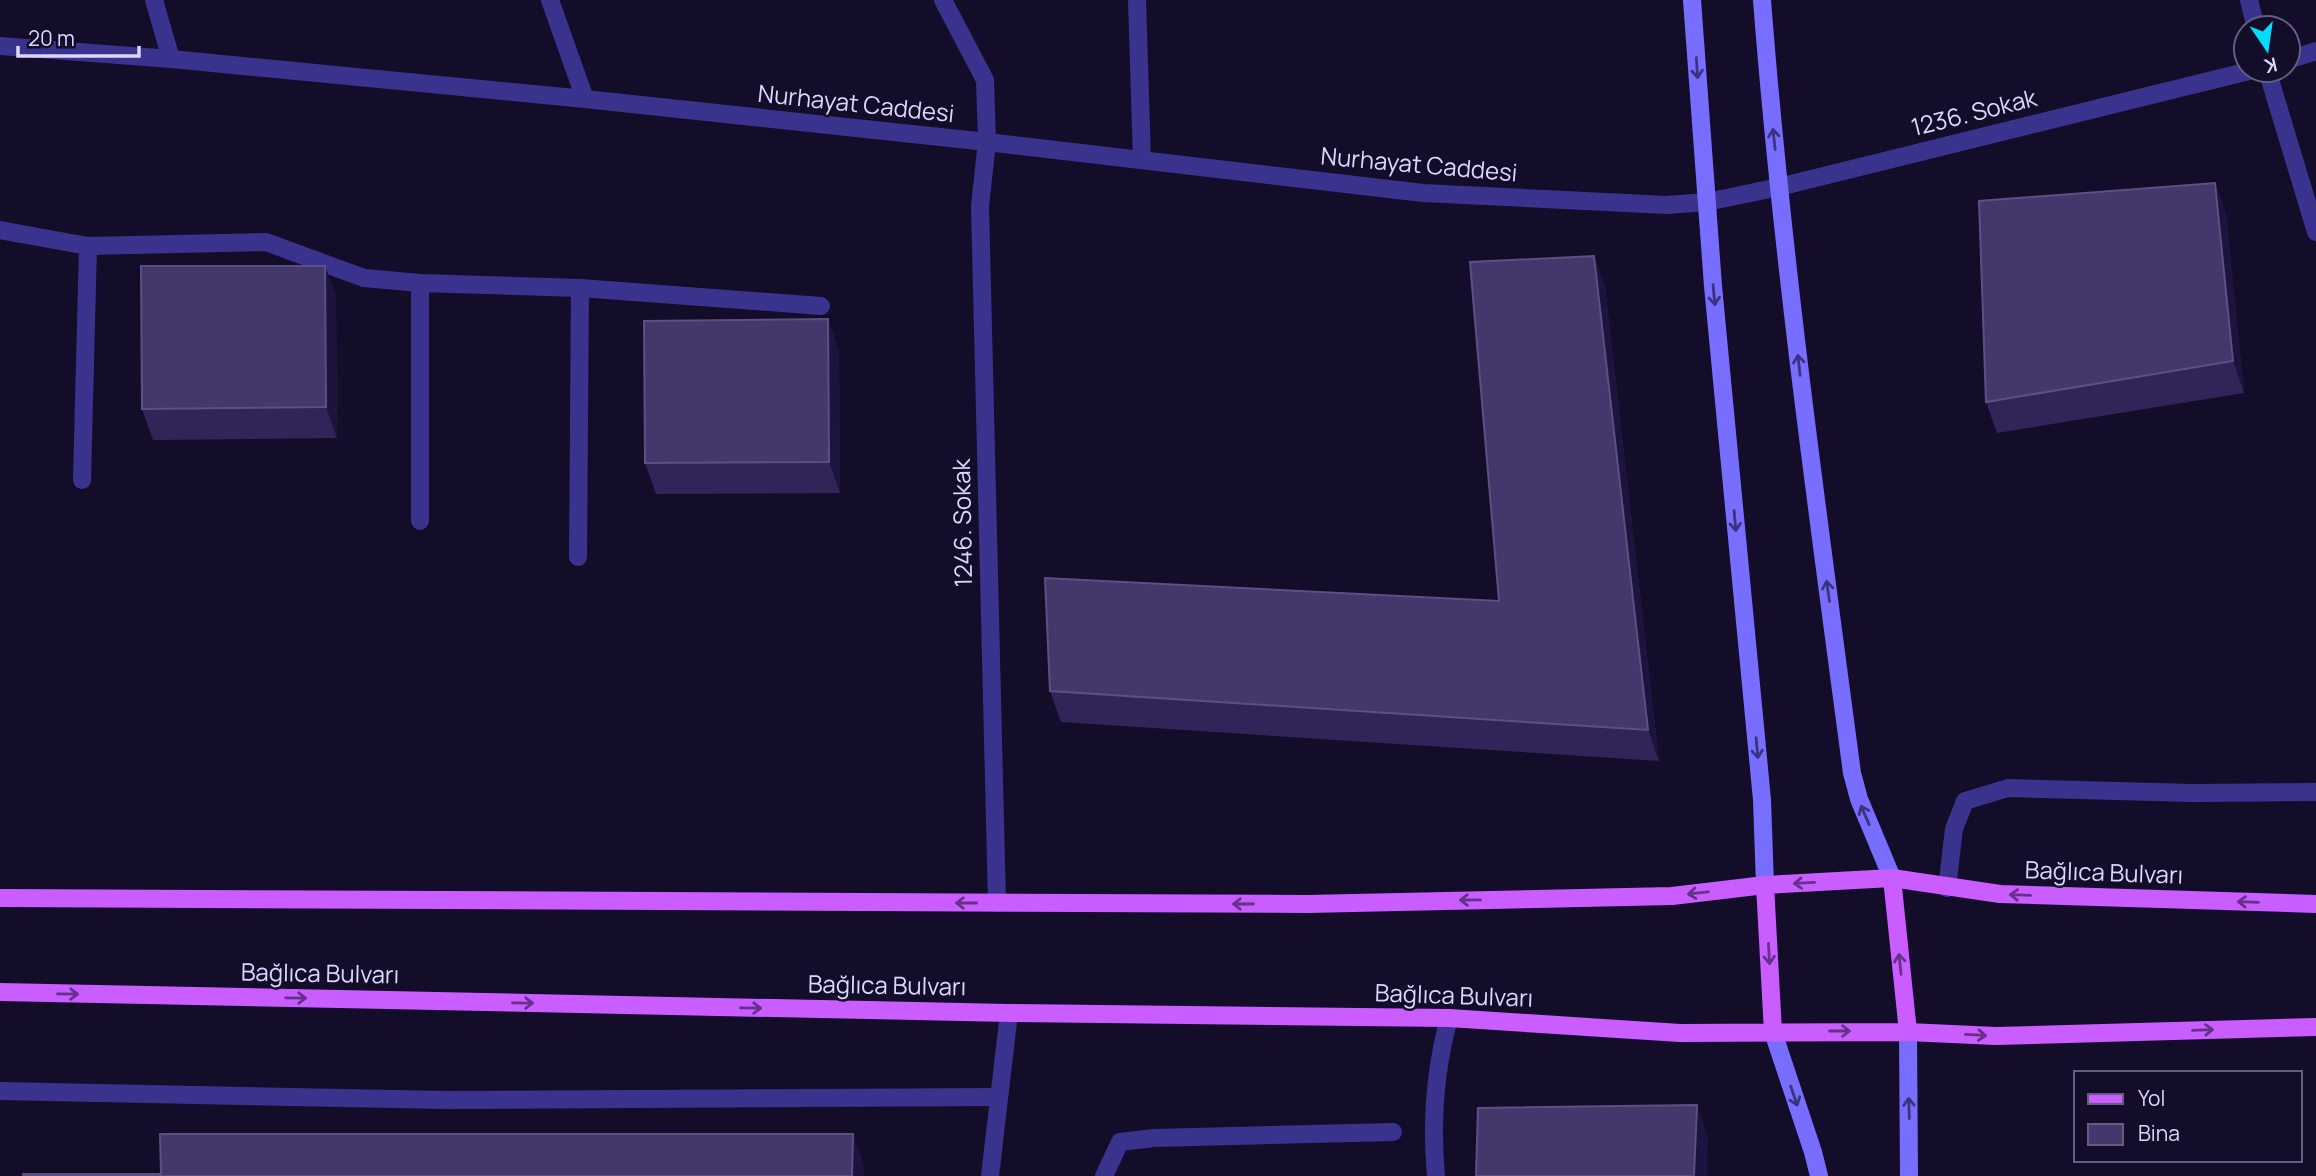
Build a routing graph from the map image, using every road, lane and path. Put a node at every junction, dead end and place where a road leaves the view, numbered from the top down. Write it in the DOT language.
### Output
graph roads {
  1 [pos="154,0"];
  2 [pos="551,0"];
  3 [pos="943,0"];
  4 [pos="1138,0"];
  5 [pos="1692,0"];
  6 [pos="1762,0"];
  7 [pos="0,46"];
  8 [pos="171,59"];
  9 [pos="2232,75"];
  10 [pos="2271,84"];
  11 [pos="585,99"];
  12 [pos="987,142"];
  13 [pos="1142,160"];
  14 [pos="1779,187"];
  15 [pos="1707,202"];
  16 [pos="0,230"];
  17 [pos="2316,232"];
  18 [pos="88,246"];
  19 [pos="420,283"];
  20 [pos="580,288"];
  21 [pos="821,306"];
  22 [pos="82,480"];
  23 [pos="420,521"];
  24 [pos="578,557"];
  25 [pos="2316,792"];
  26 [pos="1892,878"];
  27 [pos="1765,885"];
  28 [pos="1947,888"];
  29 [pos="0,898"];
  30 [pos="997,903"];
  31 [pos="2316,904"];
  32 [pos="0,992"];
  33 [pos="1009,1013"];
  34 [pos="1449,1018"];
  35 [pos="2316,1027"];
  36 [pos="1908,1031"];
  37 [pos="1773,1032"];
  38 [pos="0,1091"];
  39 [pos="999,1097"];
  40 [pos="1393,1132"];
  41 [pos="989,1176"];
  42 [pos="1104,1176"];
  43 [pos="1436,1176"];
  44 [pos="1819,1176"];
  45 [pos="1909,1176"];
  1 -- 8 [label="street"];
  2 -- 11 [label="street"];
  3 -- 12 [label="street, 1246. Sokak"];
  4 -- 13 [label="street"];
  5 -- 15 [label="main road, one-way"];
  14 -- 6 [label="main road, one-way"];
  7 -- 8 [label="street, Nurhayat Caddesi"];
  8 -- 11 [label="street, Nurhayat Caddesi"];
  9 -- 14 [label="street, 1236. Sokak"];
  10 -- 17 [label="street"];
  11 -- 12 [label="street, Nurhayat Caddesi"];
  12 -- 13 [label="street, Nurhayat Caddesi"];
  12 -- 30 [label="street, 1246. Sokak"];
  13 -- 15 [label="street, Nurhayat Caddesi"];
  14 -- 15 [label="street, 1236. Sokak"];
  26 -- 14 [label="main road, one-way"];
  15 -- 27 [label="main road, one-way"];
  16 -- 18 [label="street"];
  18 -- 19 [label="street"];
  18 -- 22 [label="street"];
  19 -- 20 [label="street"];
  19 -- 23 [label="street"];
  20 -- 21 [label="street"];
  20 -- 24 [label="street"];
  25 -- 28 [label="street"];
  26 -- 27 [label="main road, Bağlıca Bulvarı, one-way"];
  26 -- 28 [label="main road, Bağlıca Bulvarı"];
  36 -- 26 [label="main road, one-way"];
  27 -- 30 [label="main road, one-way"];
  27 -- 37 [label="main road, one-way"];
  31 -- 28 [label="main road, Bağlıca Bulvarı, one-way"];
  30 -- 29 [label="main road, one-way"];
  32 -- 33 [label="main road, Bağlıca Bulvarı, one-way"];
  33 -- 34 [label="main road, Bağlıca Bulvarı"];
  33 -- 39 [label="street"];
  34 -- 37 [label="main road, Bağlıca Bulvarı"];
  34 -- 43 [label="street"];
  36 -- 35 [label="main road, one-way"];
  37 -- 36 [label="main road, Bağlıca Bulvarı, one-way"];
  45 -- 36 [label="main road, one-way"];
  37 -- 44 [label="main road, one-way"];
  38 -- 39 [label="street"];
  39 -- 41 [label="street"];
  40 -- 42 [label="street"];
}
